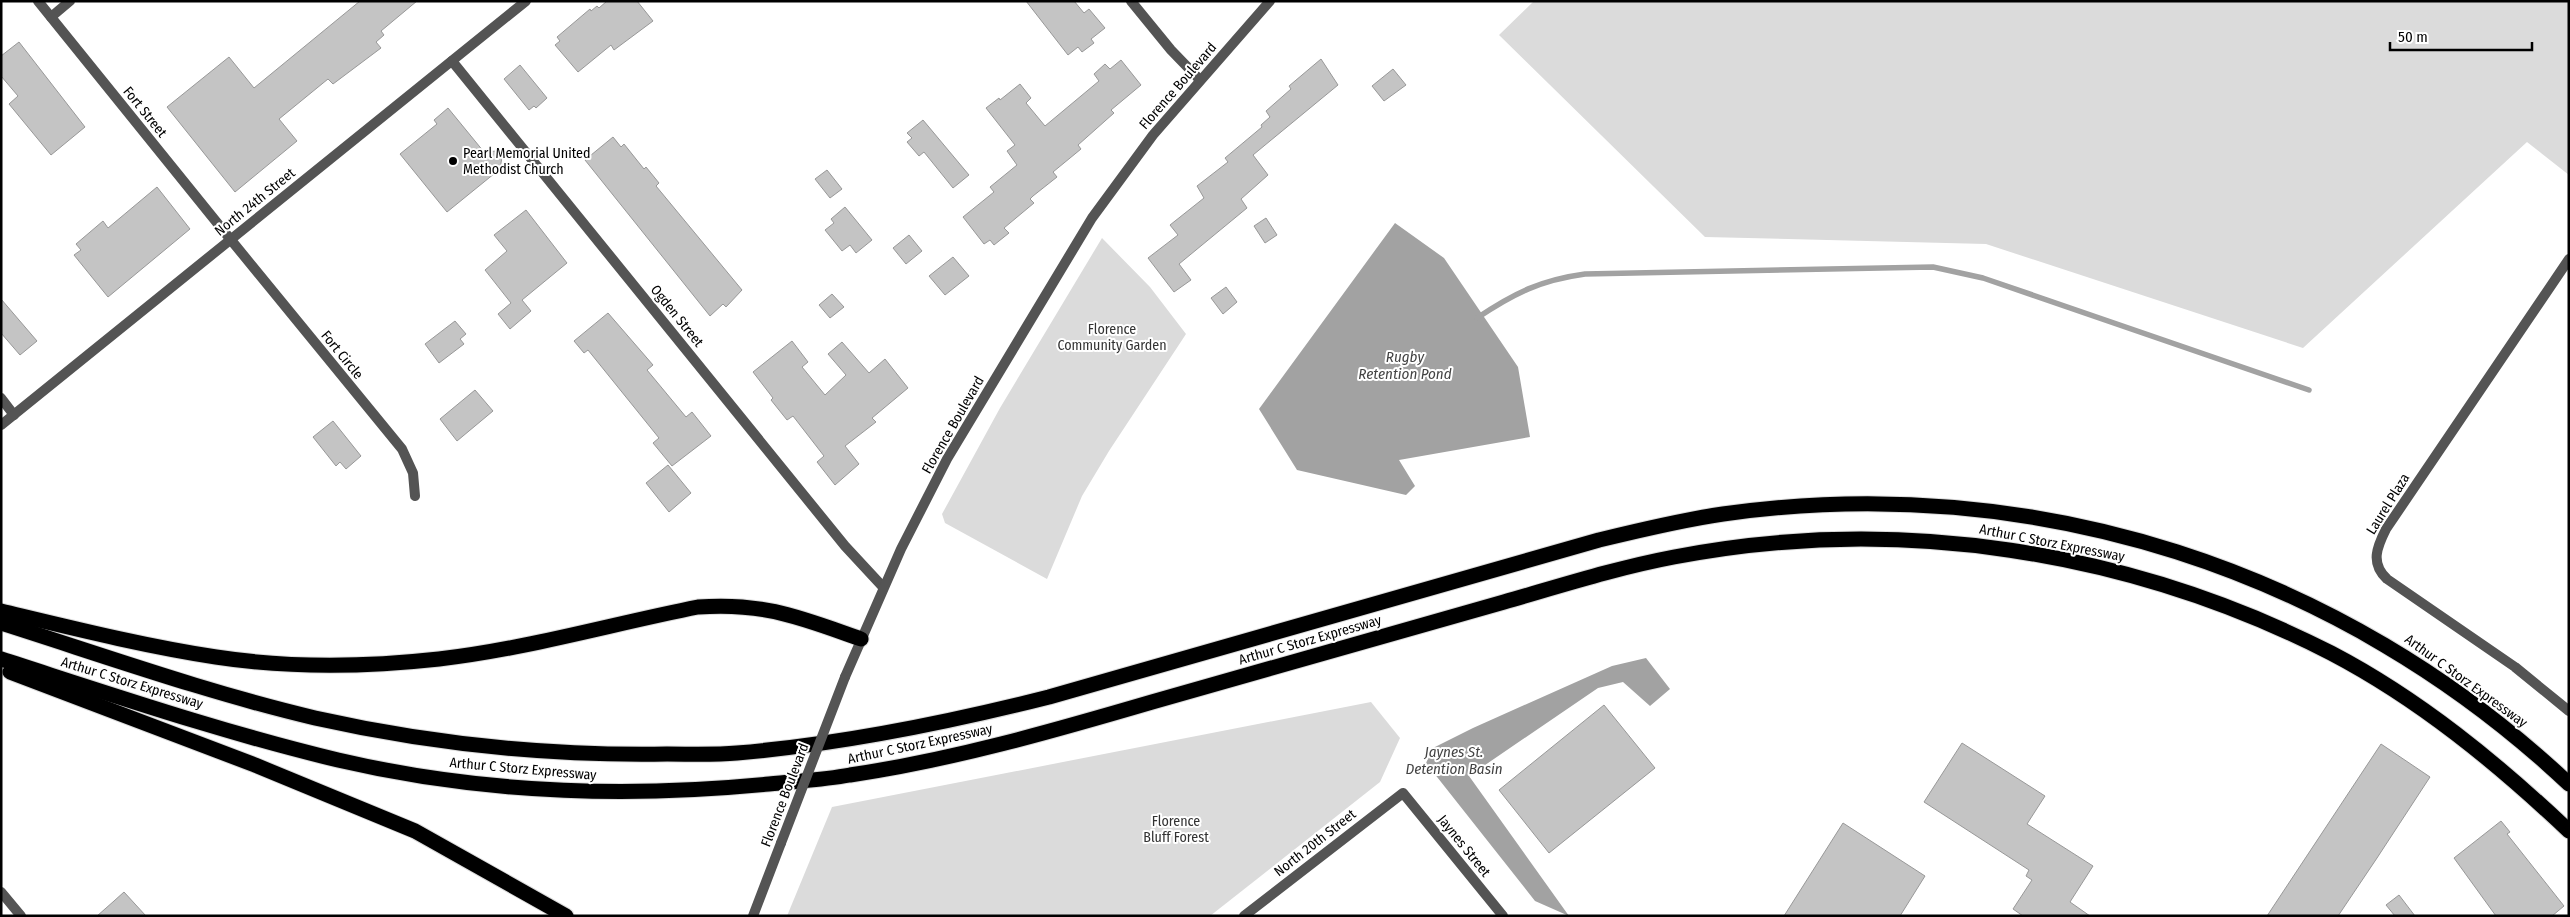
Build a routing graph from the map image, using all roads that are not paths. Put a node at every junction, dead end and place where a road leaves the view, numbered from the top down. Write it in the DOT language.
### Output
graph roads {
  1 [pos="38,1"];
  2 [pos="70,1"];
  3 [pos="526,1"];
  4 [pos="1131,1"];
  5 [pos="1270,1"];
  6 [pos="50,17"];
  7 [pos="452,61"];
  8 [pos="1200,80"];
  9 [pos="231,240"];
  10 [pos="2569,259"];
  11 [pos="1,398"];
  12 [pos="14,414"];
  13 [pos="1,425"];
  14 [pos="415,496"];
  15 [pos="883,587"];
  16 [pos="1,612"];
  17 [pos="1,623"];
  18 [pos="861,639"];
  19 [pos="1,659"];
  20 [pos="1,668"];
  21 [pos="2569,711"];
  22 [pos="2569,784"];
  23 [pos="1403,793"];
  24 [pos="2569,831"];
  25 [pos="1,892"];
  26 [pos="21,916"];
  27 [pos="566,916"];
  28 [pos="753,916"];
  29 [pos="1244,916"];
  30 [pos="1503,916"];
  1 -- 6 [label="street, Fort Street"];
  2 -- 6 [label="street"];
  3 -- 7 [label="street, North 24th Street"];
  4 -- 8 [label="street"];
  5 -- 8 [label="street, Florence Boulevard"];
  6 -- 9 [label="street, Fort Street"];
  7 -- 9 [label="street, North 24th Street"];
  7 -- 15 [label="street, Ogden Street"];
  8 -- 15 [label="street, Florence Boulevard"];
  9 -- 12 [label="street, North 24th Street"];
  9 -- 14 [label="street, Fort Circle"];
  10 -- 21 [label="street, Laurel Plaza"];
  11 -- 12 [label="street"];
  12 -- 13 [label="street, North 24th Street"];
  15 -- 18 [label="street, Florence Boulevard"];
  16 -- 18 [label="highway"];
  17 -- 22 [label="highway, Arthur C Storz Expressway"];
  18 -- 28 [label="street, Florence Boulevard, bridge"];
  19 -- 24 [label="highway, Arthur C Storz Expressway"];
  20 -- 27 [label="highway"];
  23 -- 29 [label="street, North 20th Street"];
  23 -- 30 [label="street, Jaynes Street"];
  25 -- 26 [label="street"];
}
